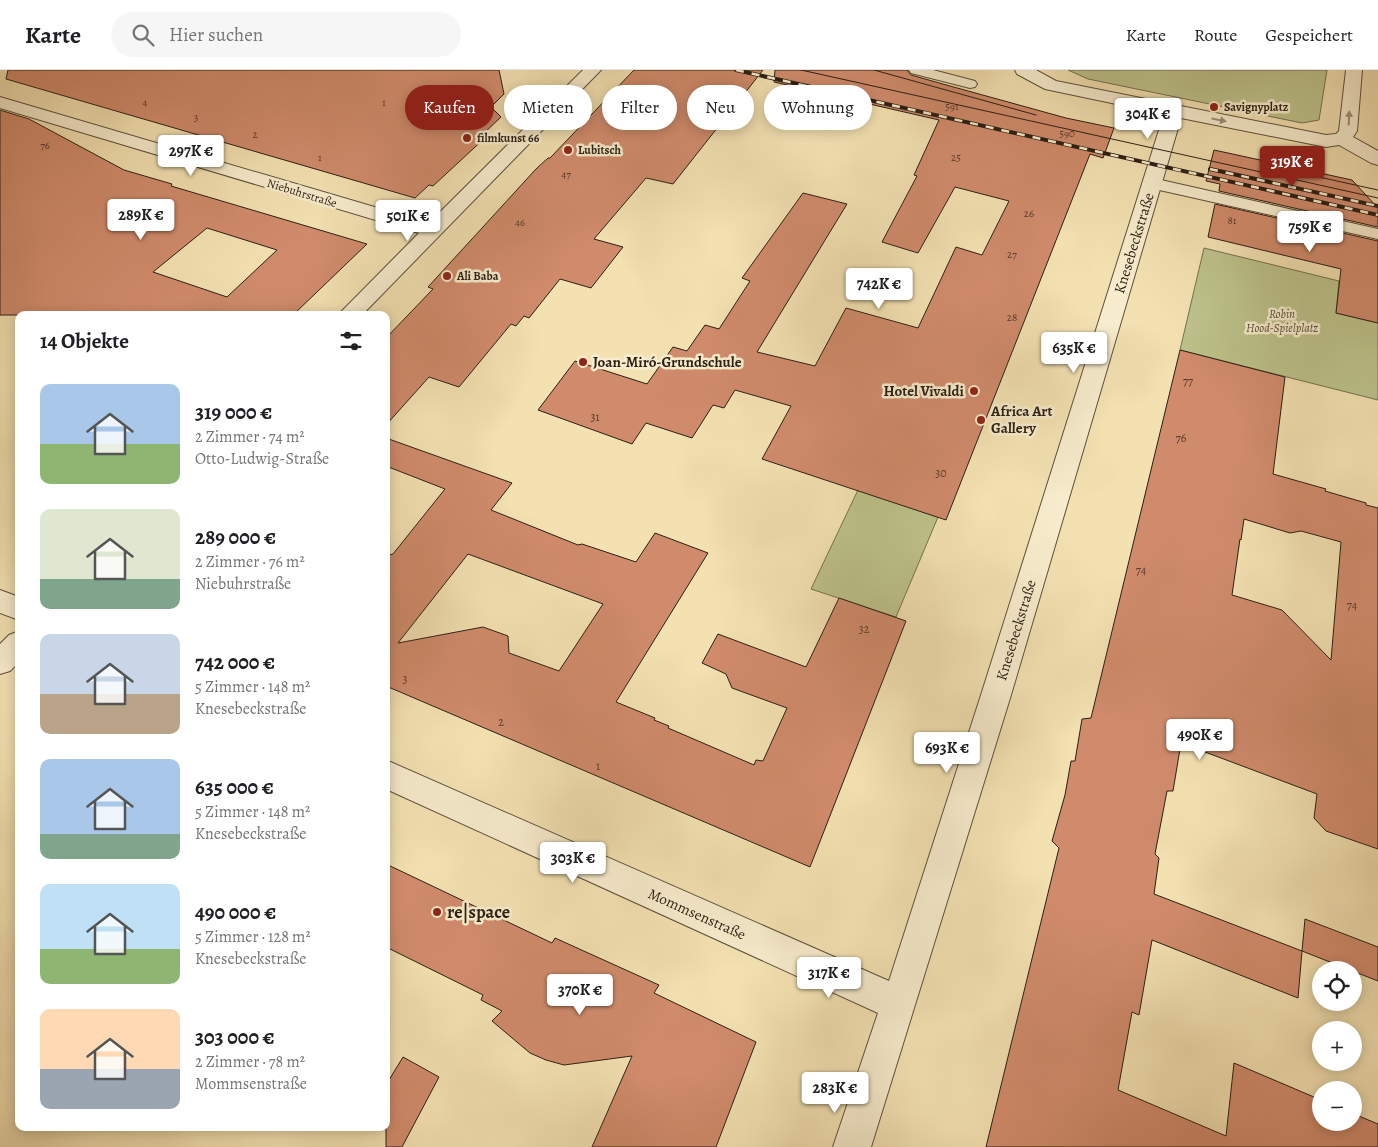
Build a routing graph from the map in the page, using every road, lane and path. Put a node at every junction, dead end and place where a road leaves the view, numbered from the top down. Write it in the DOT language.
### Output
graph roads {
  1 [pos="593,70"];
  2 [pos="916,70"];
  3 [pos="1023,70"];
  4 [pos="1354,70"];
  5 [pos="970,84"];
  6 [pos="0,102"];
  7 [pos="1174,112"];
  8 [pos="1342,139"];
  9 [pos="1378,159"];
  10 [pos="1152,183"];
  11 [pos="433,232"];
  12 [pos="1378,234"];
  13 [pos="352,311"];
  14 [pos="0,601"];
  15 [pos="15,608"];
  16 [pos="15,647"];
  17 [pos="0,662"];
  18 [pos="390,776"];
  19 [pos="899,1004"];
  20 [pos="852,1147"];
  1 -- 11 [label="street"];
  2 -- 5 [label="street"];
  3 -- 7 [label="street"];
  8 -- 4 [label="street, one-way"];
  6 -- 11 [label="street, Niebuhrstraße"];
  7 -- 8 [label="street, one-way"];
  7 -- 10 [label="street, Knesebeckstraße"];
  8 -- 9 [label="street"];
  10 -- 12 [label="street"];
  10 -- 19 [label="street, Knesebeckstraße"];
  11 -- 13 [label="street"];
  14 -- 15 [label="street"];
  16 -- 17 [label="street"];
  18 -- 19 [label="street, Mommsenstraße"];
  19 -- 20 [label="street, Knesebeckstraße"];
}
